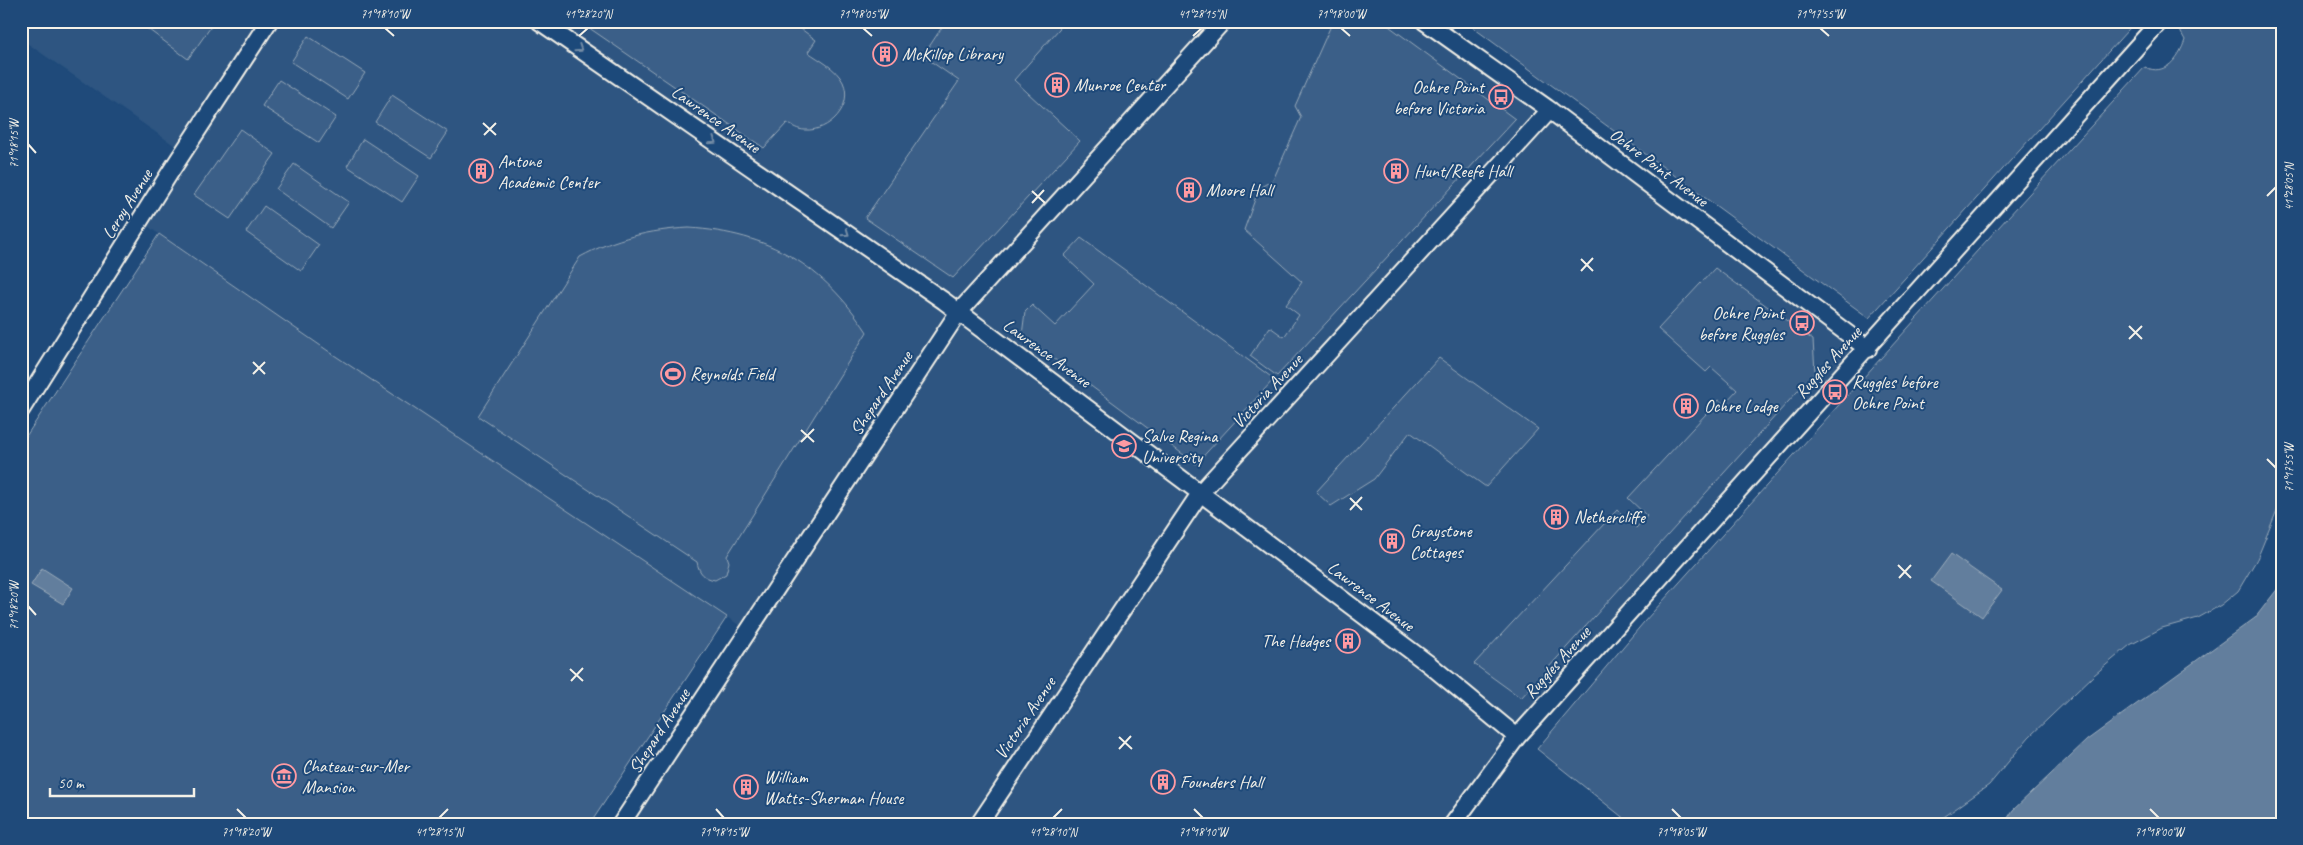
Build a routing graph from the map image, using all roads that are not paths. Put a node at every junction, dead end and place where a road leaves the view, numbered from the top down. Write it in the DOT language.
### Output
graph roads {
  1 [pos="269,21"];
  2 [pos="538,21"];
  3 [pos="1223,21"];
  4 [pos="1424,21"];
  5 [pos="2160,21"];
  6 [pos="1550,110"];
  7 [pos="958,313"];
  8 [pos="1868,349"];
  9 [pos="21,410"];
  10 [pos="1201,492"];
  11 [pos="1517,737"];
  12 [pos="622,824"];
  13 [pos="979,824"];
  14 [pos="1453,824"];
  1 -- 9 [label="street, Leroy Avenue"];
  2 -- 7 [label="street, Lawrence Avenue, one-way"];
  3 -- 7 [label="street, Shepard Avenue"];
  4 -- 6 [label="street, Ochre Point Avenue"];
  5 -- 8 [label="street, Ruggles Avenue"];
  6 -- 8 [label="street, Ochre Point Avenue"];
  6 -- 10 [label="street, Victoria Avenue"];
  7 -- 10 [label="street, Lawrence Avenue"];
  7 -- 12 [label="street, Shepard Avenue"];
  8 -- 11 [label="street, Ruggles Avenue"];
  10 -- 11 [label="street, Lawrence Avenue"];
  10 -- 13 [label="street, Victoria Avenue"];
  11 -- 14 [label="street, Ruggles Avenue"];
}
